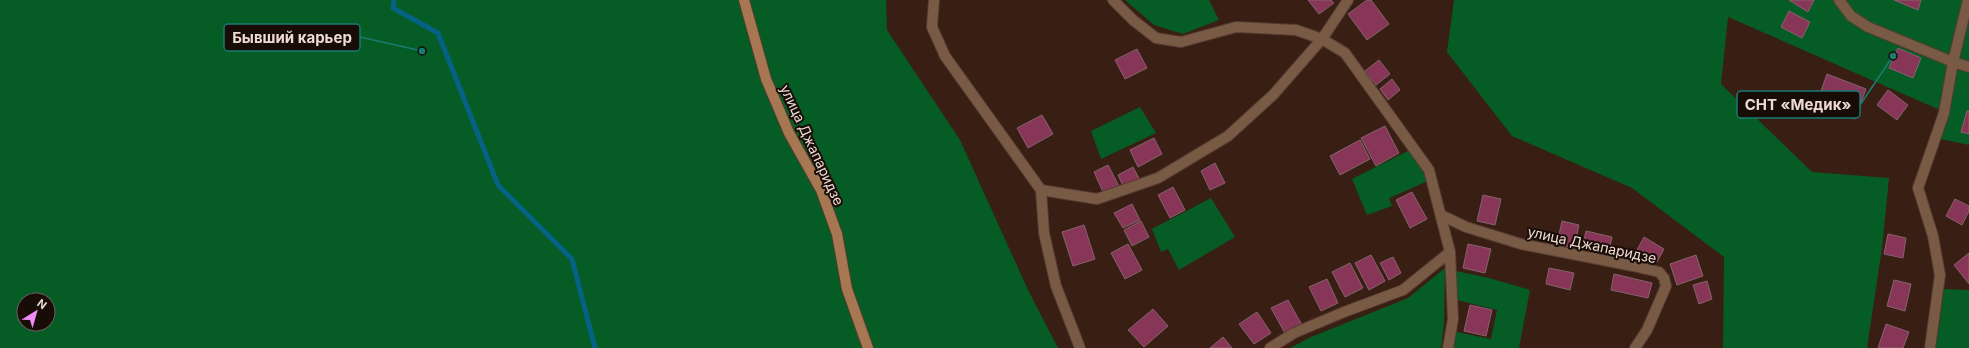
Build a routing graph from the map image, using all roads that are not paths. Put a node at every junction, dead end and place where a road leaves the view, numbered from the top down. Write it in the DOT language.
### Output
graph roads {
  1 [pos="744,0"];
  2 [pos="934,0"];
  3 [pos="1113,0"];
  4 [pos="1348,0"];
  5 [pos="1839,0"];
  6 [pos="1968,0"];
  7 [pos="1322,39"];
  8 [pos="1953,62"];
  9 [pos="1969,66"];
  10 [pos="1041,190"];
  11 [pos="1441,215"];
  12 [pos="1450,252"];
  13 [pos="868,348"];
  14 [pos="1080,348"];
  15 [pos="1270,348"];
  16 [pos="1448,348"];
  17 [pos="1635,348"];
  18 [pos="1930,348"];
  1 -- 13 [label="street, улица Джапаридзе"];
  2 -- 10 [label="street"];
  3 -- 7 [label="street"];
  4 -- 7 [label="street"];
  5 -- 8 [label="street"];
  6 -- 8 [label="street"];
  7 -- 10 [label="street"];
  7 -- 11 [label="street"];
  8 -- 9 [label="street"];
  8 -- 18 [label="street"];
  10 -- 14 [label="street"];
  11 -- 12 [label="street"];
  11 -- 17 [label="street, улица Джапаридзе"];
  12 -- 15 [label="street"];
  12 -- 16 [label="street"];
}
